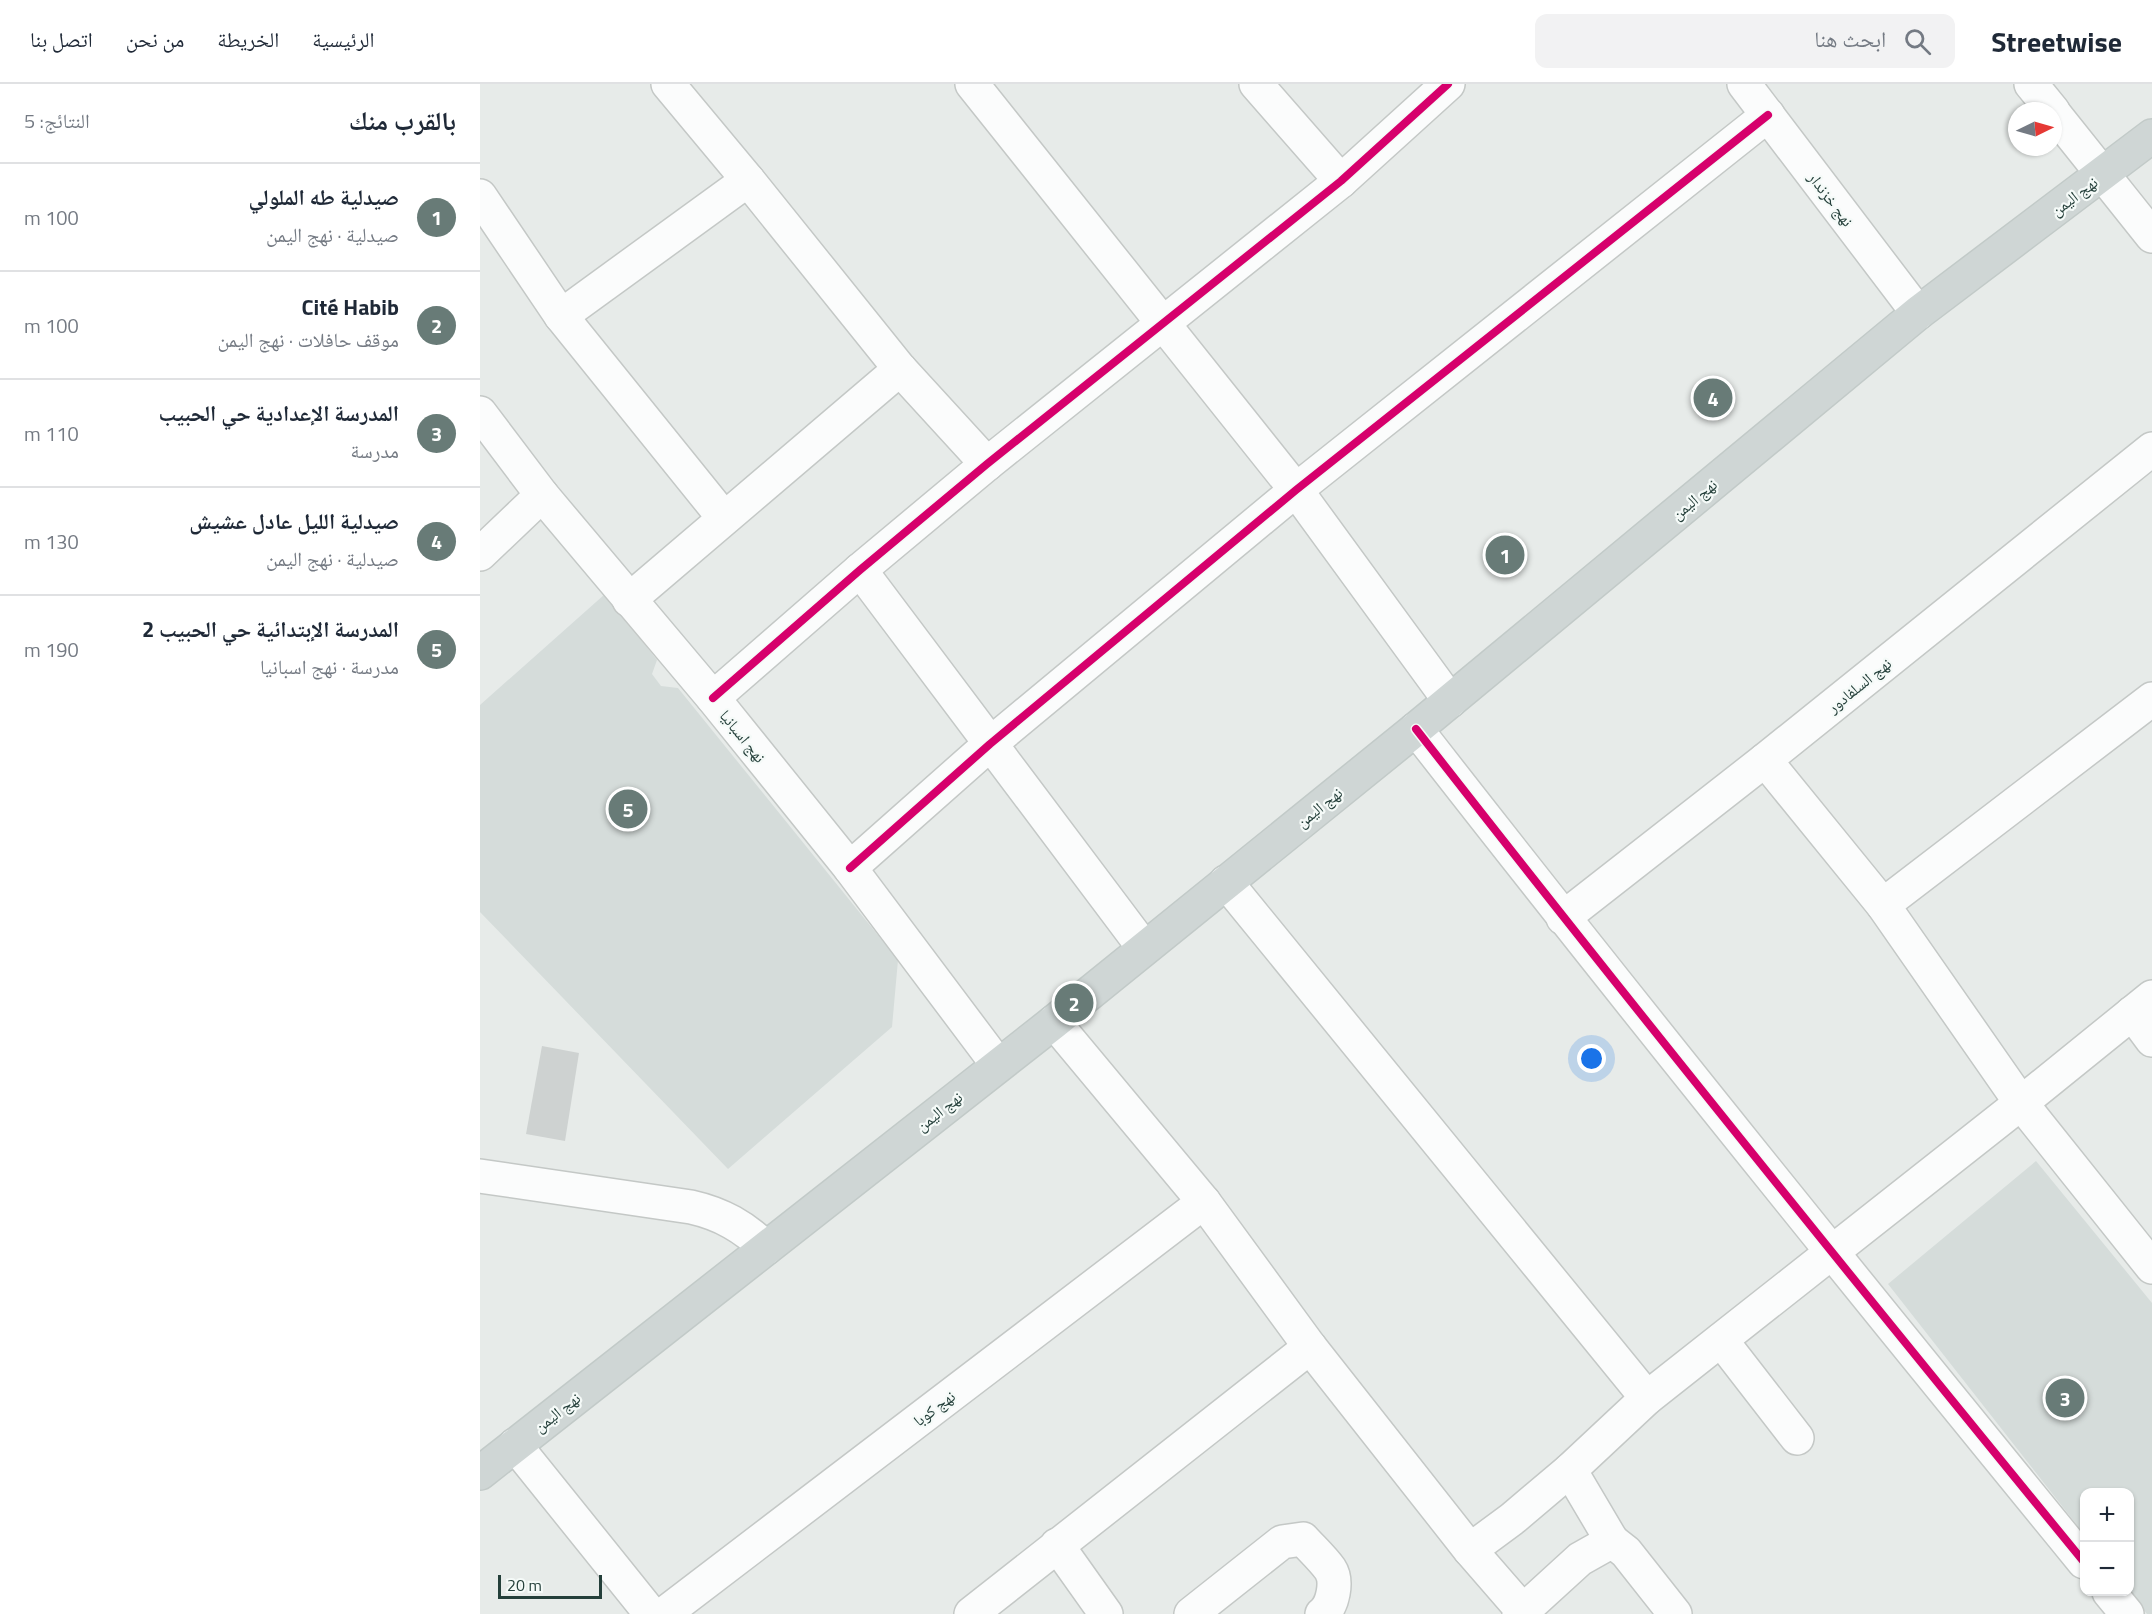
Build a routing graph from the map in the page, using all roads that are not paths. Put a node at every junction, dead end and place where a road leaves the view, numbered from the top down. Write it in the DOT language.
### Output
graph roads {
  1 [pos="668,84"];
  2 [pos="972,84"];
  3 [pos="1256,84"];
  4 [pos="1744,84"];
  5 [pos="2031,84"];
  6 [pos="1436,88"];
  7 [pos="2046,102"];
  8 [pos="1768,115"];
  9 [pos="2062,123"];
  10 [pos="2152,136"];
  11 [pos="2102,174"];
  12 [pos="748,180"];
  13 [pos="1341,181"];
  14 [pos="480,196"];
  15 [pos="2152,236"];
  16 [pos="1918,313"];
  17 [pos="561,316"];
  18 [pos="1164,322"];
  19 [pos="900,369"];
  20 [pos="480,413"];
  21 [pos="2152,449"];
  22 [pos="987,464"];
  23 [pos="1296,490"];
  24 [pos="542,495"];
  25 [pos="724,518"];
  26 [pos="480,554"];
  27 [pos="860,570"];
  28 [pos="629,600"];
  29 [pos="712,698"];
  30 [pos="2152,699"];
  31 [pos="1450,700"];
  32 [pos="1416,729"];
  33 [pos="990,744"];
  34 [pos="1765,760"];
  35 [pos="850,868"];
  36 [pos="1226,882"];
  37 [pos="1883,905"];
  38 [pos="1563,918"];
  39 [pos="1144,948"];
  40 [pos="2142,1005"];
  41 [pos="1054,1022"];
  42 [pos="2152,1040"];
  43 [pos="998,1065"];
  44 [pos="2021,1103"];
  45 [pos="480,1176"];
  46 [pos="1204,1202"];
  47 [pos="766,1248"];
  48 [pos="1831,1253"];
  49 [pos="2152,1267"];
  50 [pos="1721,1340"];
  51 [pos="1310,1347"];
  52 [pos="1647,1398"];
  53 [pos="1797,1438"];
  54 [pos="516,1445"];
  55 [pos="1570,1470"];
  56 [pos="480,1473"];
  57 [pos="1611,1541"];
  58 [pos="1057,1545"];
  59 [pos="1470,1550"];
  60 [pos="2080,1556"];
  61 [pos="2112,1596"];
  62 [pos="1521,1612"];
  63 [pos="651,1614"];
  64 [pos="664,1614"];
  65 [pos="971,1614"];
  66 [pos="1106,1614"];
  67 [pos="1191,1614"];
  68 [pos="1322,1614"];
  69 [pos="1675,1614"];
  70 [pos="2127,1614"];
  1 -- 12 [label="street"];
  2 -- 18 [label="street"];
  3 -- 13 [label="street"];
  4 -- 8 [label="street, نهج خزندار"];
  5 -- 7 [label="street"];
  6 -- 13 [label="street"];
  8 -- 16 [label="street, نهج خزندار"];
  8 -- 23 [label="street"];
  9 -- 11 [label="street"];
  10 -- 11 [label="main road, نهج اليمن"];
  11 -- 15 [label="street"];
  11 -- 16 [label="main road, نهج اليمن"];
  12 -- 17 [label="street"];
  12 -- 19 [label="street"];
  13 -- 18 [label="street"];
  14 -- 17 [label="street"];
  16 -- 31 [label="main road, نهج اليمن"];
  17 -- 25 [label="street"];
  18 -- 22 [label="street"];
  18 -- 23 [label="street"];
  19 -- 22 [label="street"];
  19 -- 25 [label="street"];
  20 -- 24 [label="street, نهج اسبانيا"];
  21 -- 34 [label="street, نهج السلفادور"];
  22 -- 27 [label="street"];
  23 -- 31 [label="street"];
  23 -- 33 [label="street"];
  24 -- 26 [label="street"];
  24 -- 28 [label="street, نهج اسبانيا"];
  25 -- 28 [label="street"];
  27 -- 29 [label="street"];
  27 -- 33 [label="street"];
  28 -- 29 [label="street, نهج اسبانيا"];
  29 -- 35 [label="street, نهج اسبانيا"];
  30 -- 37 [label="street"];
  31 -- 32 [label="main road, نهج اليمن"];
  32 -- 36 [label="main road, نهج اليمن"];
  32 -- 38 [label="street"];
  33 -- 35 [label="street"];
  33 -- 39 [label="street"];
  34 -- 37 [label="street"];
  34 -- 38 [label="street, نهج السلفادور"];
  35 -- 43 [label="street, نهج اسبانيا"];
  36 -- 39 [label="main road, نهج اليمن"];
  36 -- 52 [label="street"];
  37 -- 44 [label="street"];
  38 -- 48 [label="street"];
  39 -- 41 [label="main road, نهج اليمن"];
  40 -- 42 [label="street"];
  40 -- 44 [label="street"];
  41 -- 43 [label="main road, نهج اليمن"];
  41 -- 46 [label="street"];
  43 -- 47 [label="main road, نهج اليمن"];
  44 -- 48 [label="street"];
  44 -- 49 [label="street"];
  45 -- 47 [label="street"];
  46 -- 51 [label="street"];
  46 -- 64 [label="street, نهج كوبا"];
  47 -- 54 [label="main road, نهج اليمن"];
  48 -- 50 [label="street"];
  48 -- 60 [label="street"];
  50 -- 52 [label="street"];
  50 -- 53 [label="street"];
  51 -- 58 [label="street"];
  51 -- 59 [label="street"];
  52 -- 55 [label="street"];
  54 -- 56 [label="main road, نهج اليمن"];
  54 -- 63 [label="street"];
  55 -- 57 [label="street"];
  55 -- 59 [label="street"];
  57 -- 62 [label="street"];
  57 -- 69 [label="street"];
  58 -- 65 [label="street"];
  58 -- 66 [label="street"];
  59 -- 62 [label="street"];
  61 -- 70 [label="street"];
  67 -- 68 [label="street"];
}
